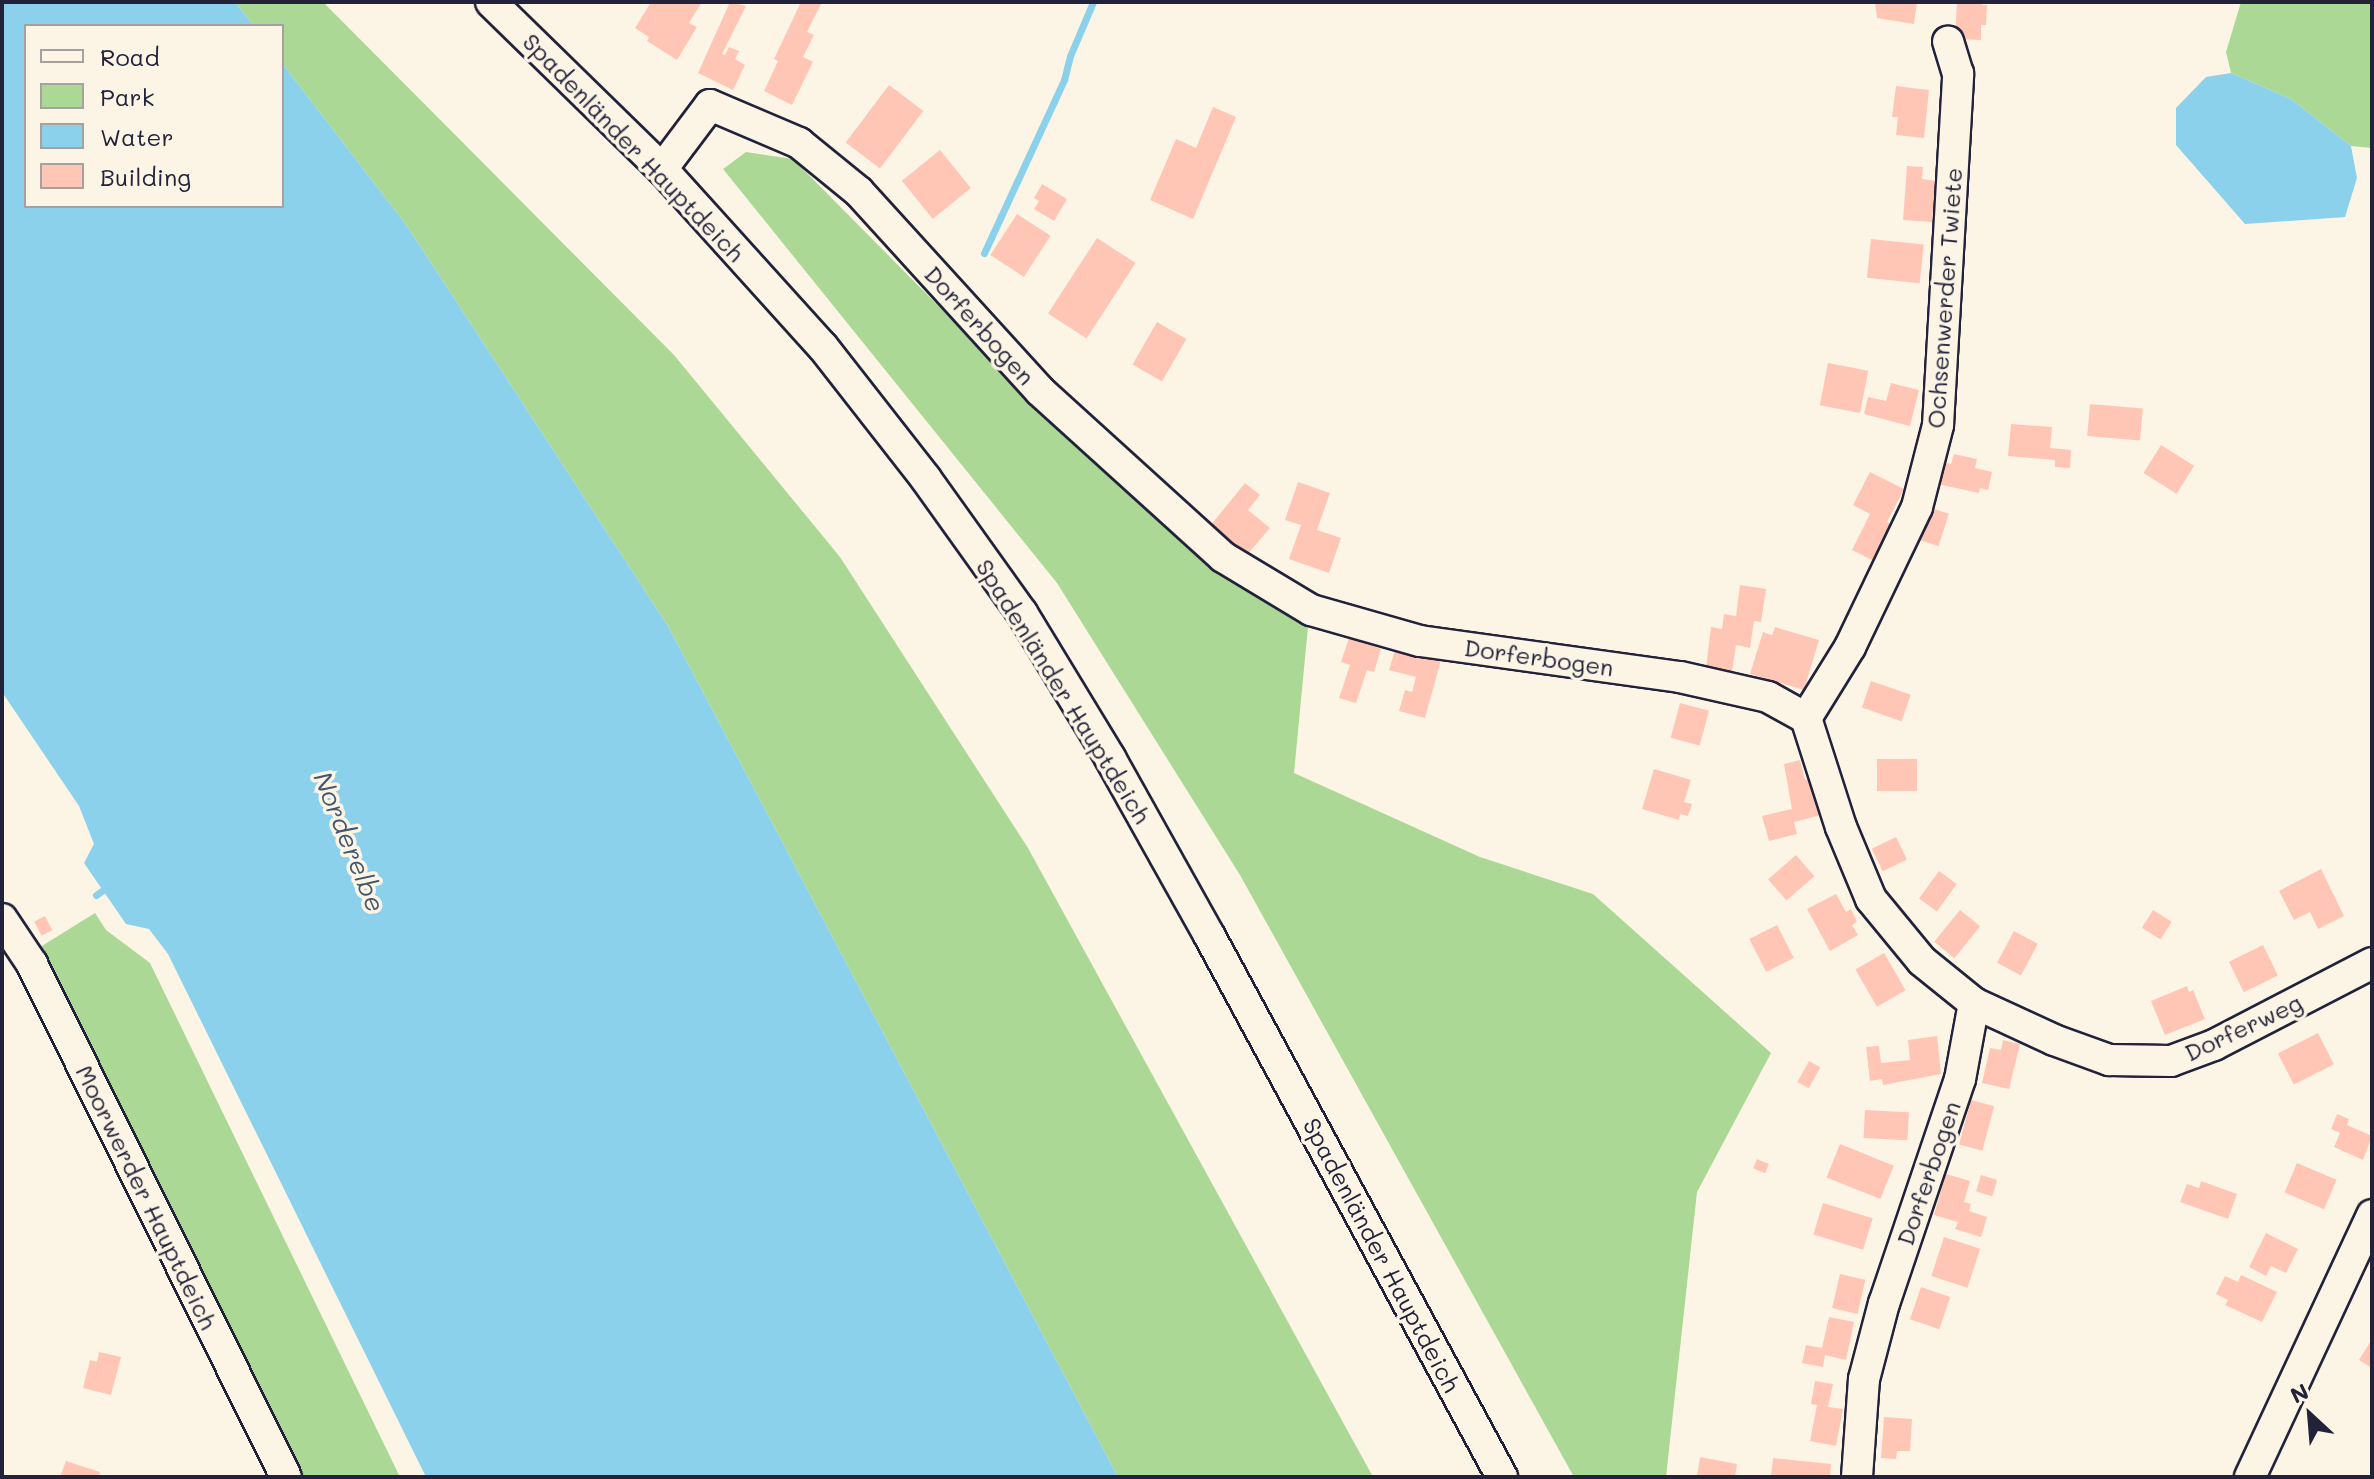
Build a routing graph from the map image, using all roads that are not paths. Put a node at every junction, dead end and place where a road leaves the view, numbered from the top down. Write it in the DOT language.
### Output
graph roads {
  1 [pos="491,2"];
  2 [pos="1948,42"];
  3 [pos="662,169"];
  4 [pos="1806,718"];
  5 [pos="2,919"];
  6 [pos="2372,963"];
  7 [pos="1974,1003"];
  8 [pos="2372,1215"];
  9 [pos="286,1477"];
  10 [pos="1502,1477"];
  11 [pos="1857,1477"];
  12 [pos="2250,1477"];
  1 -- 3 [label="street, Spadenländer Hauptdeich"];
  2 -- 4 [label="street, Ochsenwerder Twiete"];
  3 -- 4 [label="street, Dorferbogen"];
  3 -- 10 [label="street, Spadenländer Hauptdeich"];
  4 -- 7 [label="street"];
  5 -- 9 [label="street, Moorwerder Hauptdeich"];
  6 -- 7 [label="street, Dorferweg"];
  7 -- 11 [label="street, Dorferbogen"];
  8 -- 12 [label="street"];
}
